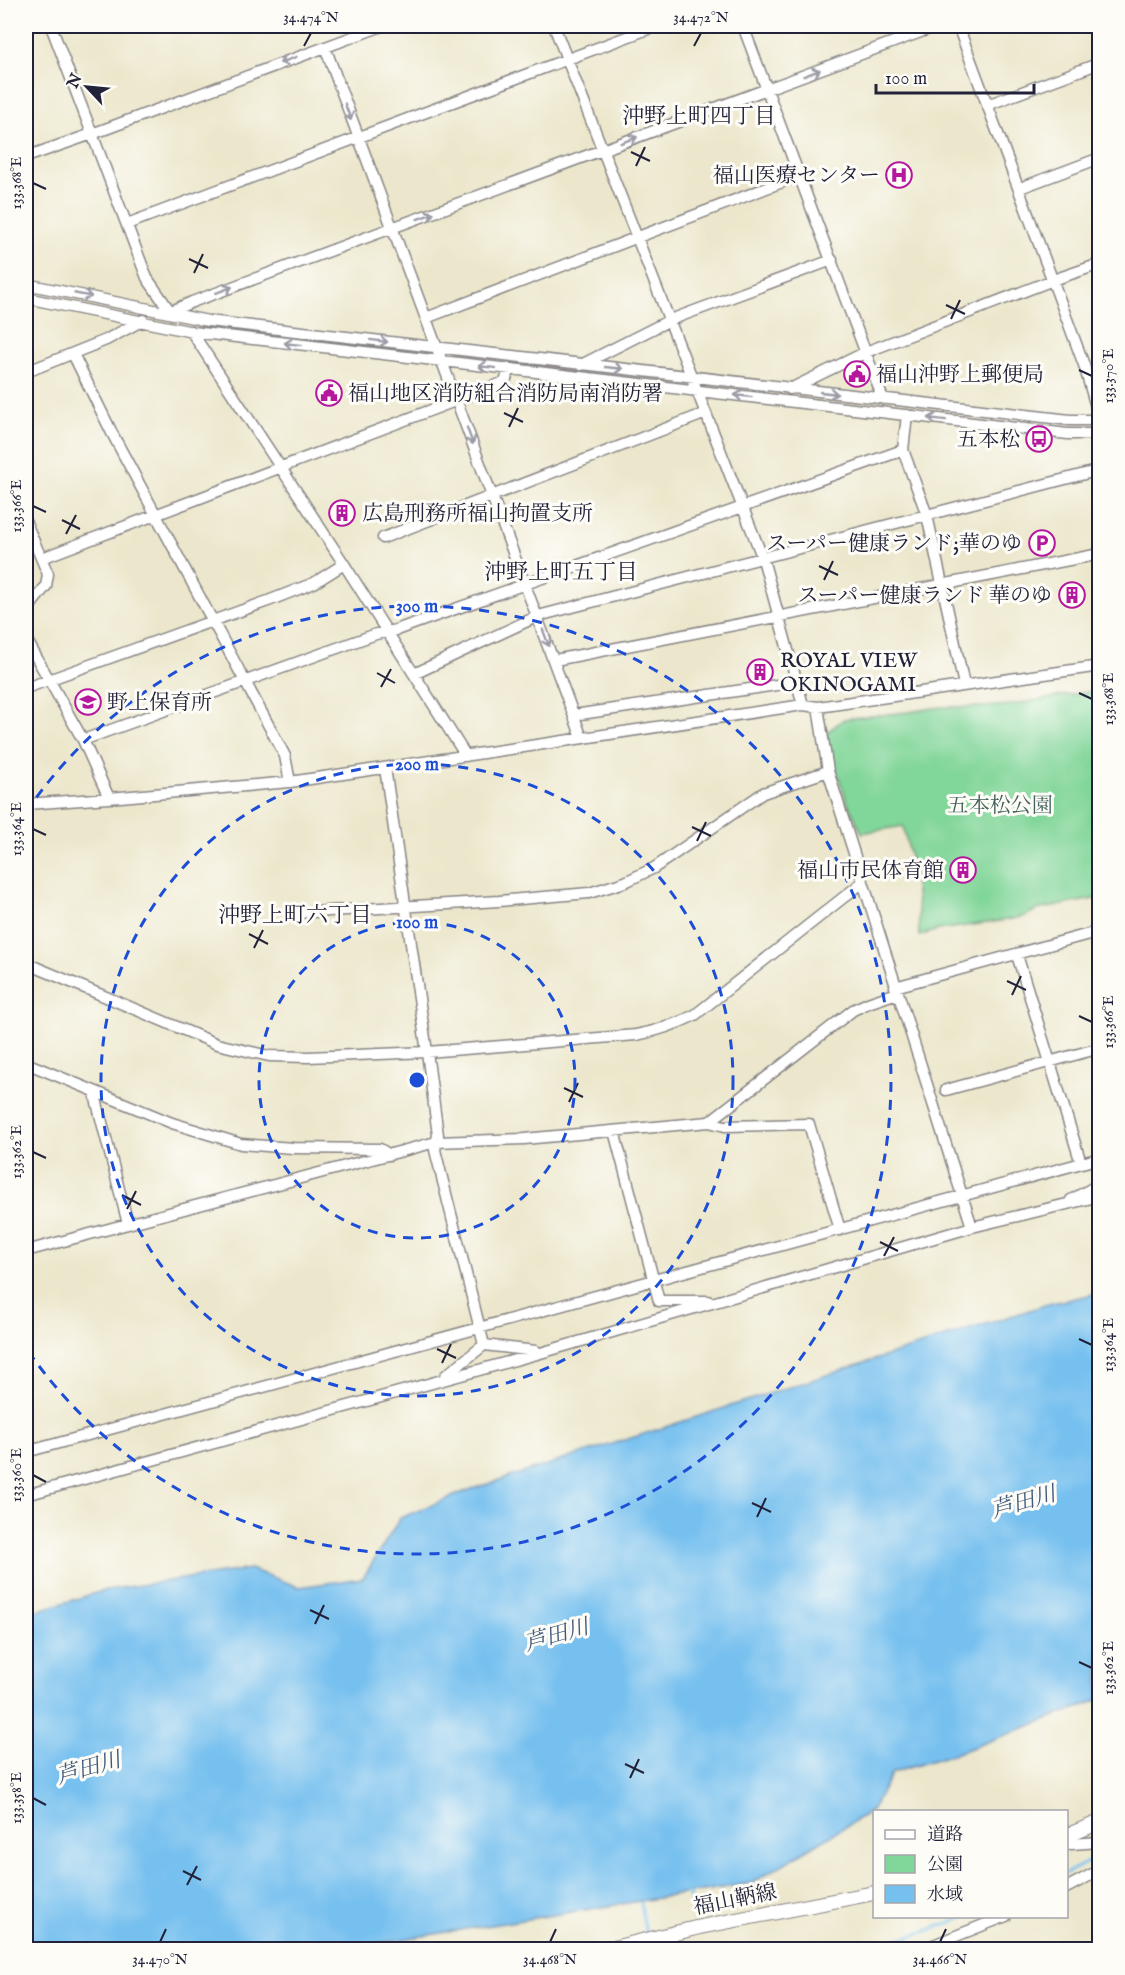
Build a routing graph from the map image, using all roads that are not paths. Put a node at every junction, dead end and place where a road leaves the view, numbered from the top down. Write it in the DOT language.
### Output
graph roads {
  1 [pos="51,26"];
  2 [pos="382,26"];
  3 [pos="554,26"];
  4 [pos="656,26"];
  5 [pos="743,26"];
  6 [pos="937,26"];
  7 [pos="958,26"];
  8 [pos="324,46"];
  9 [pos="567,59"];
  10 [pos="1100,63"];
  11 [pos="767,89"];
  12 [pos="987,105"];
  13 [pos="92,134"];
  14 [pos="358,137"];
  15 [pos="603,150"];
  16 [pos="26,157"];
  17 [pos="1100,158"];
  18 [pos="798,176"];
  19 [pos="1020,188"];
  20 [pos="127,224"];
  21 [pos="391,229"];
  22 [pos="638,237"];
  23 [pos="832,260"];
  24 [pos="1100,264"];
  25 [pos="1053,280"];
  26 [pos="26,284"];
  27 [pos="26,298"];
  28 [pos="169,312"];
  29 [pos="426,318"];
  30 [pos="142,320"];
  31 [pos="670,320"];
  32 [pos="193,332"];
  33 [pos="436,348"];
  34 [pos="866,352"];
  35 [pos="73,354"];
  36 [pos="442,362"];
  37 [pos="581,365"];
  38 [pos="509,370"];
  39 [pos="26,372"];
  40 [pos="691,376"];
  41 [pos="790,389"];
  42 [pos="698,390"];
  43 [pos="883,399"];
  44 [pos="457,401"];
  45 [pos="706,413"];
  46 [pos="907,415"];
  47 [pos="1099,420"];
  48 [pos="1100,434"];
  49 [pos="903,450"];
  50 [pos="281,467"];
  51 [pos="1100,470"];
  52 [pos="492,496"];
  53 [pos="744,507"];
  54 [pos="156,514"];
  55 [pos="927,515"];
  56 [pos="26,523"];
  57 [pos="383,538"];
  58 [pos="1100,554"];
  59 [pos="42,558"];
  60 [pos="764,559"];
  61 [pos="344,564"];
  62 [pos="526,583"];
  63 [pos="943,585"];
  64 [pos="26,611"];
  65 [pos="538,616"];
  66 [pos="780,616"];
  67 [pos="213,621"];
  68 [pos="387,632"];
  69 [pos="26,639"];
  70 [pos="555,660"];
  71 [pos="1100,666"];
  72 [pos="414,674"];
  73 [pos="48,680"];
  74 [pos="244,681"];
  75 [pos="797,682"];
  76 [pos="964,685"];
  77 [pos="26,688"];
  78 [pos="803,705"];
  79 [pos="818,707"];
  80 [pos="574,715"];
  81 [pos="582,738"];
  82 [pos="82,740"];
  83 [pos="466,756"];
  84 [pos="385,768"];
  85 [pos="828,771"];
  86 [pos="290,782"];
  87 [pos="109,798"];
  88 [pos="26,804"];
  89 [pos="863,882"];
  90 [pos="406,906"];
  91 [pos="296,913"];
  92 [pos="1100,932"];
  93 [pos="1017,955"];
  94 [pos="26,963"];
  95 [pos="896,990"];
  96 [pos="1100,1048"];
  97 [pos="427,1052"];
  98 [pos="1049,1062"];
  99 [pos="26,1063"];
  100 [pos="946,1090"];
  101 [pos="96,1093"];
  102 [pos="709,1122"];
  103 [pos="614,1131"];
  104 [pos="436,1142"];
  105 [pos="390,1155"];
  106 [pos="1100,1158"];
  107 [pos="1081,1163"];
  108 [pos="1100,1184"];
  109 [pos="962,1196"];
  110 [pos="1100,1196"];
  111 [pos="1056,1208"];
  112 [pos="128,1224"];
  113 [pos="972,1227"];
  114 [pos="840,1230"];
  115 [pos="26,1251"];
  116 [pos="653,1281"];
  117 [pos="723,1300"];
  118 [pos="481,1328"];
  119 [pos="484,1345"];
  120 [pos="544,1352"];
  121 [pos="442,1379"];
  122 [pos="26,1452"];
  123 [pos="26,1495"];
  124 [pos="1100,1822"];
  125 [pos="1068,1835"];
  126 [pos="1100,1842"];
  127 [pos="1068,1843"];
  128 [pos="1100,1870"];
  129 [pos="1068,1887"];
  130 [pos="873,1893"];
  131 [pos="1003,1918"];
  132 [pos="653,1938"];
  133 [pos="605,1950"];
  134 [pos="665,1950"];
  135 [pos="921,1950"];
  1 -- 13 [label="street"];
  2 -- 8 [label="street"];
  3 -- 9 [label="street"];
  4 -- 9 [label="street"];
  5 -- 11 [label="street"];
  11 -- 6 [label="street, one-way"];
  7 -- 12 [label="street"];
  8 -- 13 [label="street, one-way"];
  8 -- 14 [label="street, one-way"];
  9 -- 14 [label="street"];
  9 -- 15 [label="street"];
  10 -- 12 [label="street"];
  15 -- 11 [label="street, one-way"];
  11 -- 18 [label="street"];
  12 -- 19 [label="street"];
  13 -- 16 [label="street"];
  13 -- 20 [label="street"];
  14 -- 20 [label="street"];
  14 -- 21 [label="street"];
  21 -- 15 [label="street, one-way"];
  15 -- 22 [label="street"];
  17 -- 19 [label="street"];
  18 -- 22 [label="street"];
  18 -- 23 [label="street"];
  19 -- 25 [label="street"];
  20 -- 28 [label="street"];
  28 -- 21 [label="street, one-way"];
  21 -- 29 [label="street"];
  22 -- 29 [label="street"];
  22 -- 31 [label="street"];
  23 -- 31 [label="street"];
  23 -- 34 [label="street"];
  24 -- 25 [label="street"];
  25 -- 34 [label="street"];
  25 -- 47 [label="street"];
  26 -- 28 [label="street, one-way"];
  27 -- 30 [label="street"];
  28 -- 30 [label="street"];
  28 -- 32 [label="street"];
  28 -- 33 [label="street, one-way"];
  29 -- 33 [label="street"];
  30 -- 32 [label="street"];
  30 -- 35 [label="street"];
  31 -- 37 [label="street"];
  31 -- 40 [label="street"];
  36 -- 32 [label="street, one-way"];
  32 -- 50 [label="street"];
  33 -- 36 [label="street"];
  33 -- 37 [label="street"];
  34 -- 41 [label="street"];
  34 -- 43 [label="street"];
  35 -- 39 [label="street"];
  35 -- 54 [label="street"];
  38 -- 36 [label="street, one-way"];
  36 -- 44 [label="street"];
  37 -- 40 [label="street, one-way"];
  38 -- 42 [label="street"];
  38 -- 44 [label="street"];
  40 -- 41 [label="street"];
  40 -- 42 [label="street"];
  41 -- 43 [label="street, one-way"];
  42 -- 45 [label="street"];
  46 -- 42 [label="street, one-way"];
  43 -- 47 [label="street"];
  44 -- 50 [label="street"];
  44 -- 52 [label="street, one-way"];
  45 -- 52 [label="street"];
  45 -- 53 [label="street"];
  48 -- 46 [label="street, one-way"];
  46 -- 49 [label="street"];
  49 -- 53 [label="street"];
  49 -- 55 [label="street"];
  50 -- 54 [label="street"];
  50 -- 61 [label="street"];
  51 -- 55 [label="street"];
  52 -- 57 [label="street"];
  52 -- 62 [label="street"];
  53 -- 60 [label="street"];
  53 -- 62 [label="street"];
  54 -- 59 [label="street"];
  54 -- 67 [label="street"];
  55 -- 60 [label="street"];
  55 -- 63 [label="street"];
  56 -- 59 [label="street"];
  58 -- 63 [label="street"];
  59 -- 64 [label="street"];
  60 -- 65 [label="street"];
  60 -- 66 [label="street"];
  61 -- 67 [label="street"];
  61 -- 68 [label="street"];
  62 -- 65 [label="street"];
  62 -- 68 [label="street"];
  63 -- 66 [label="street"];
  63 -- 76 [label="street"];
  65 -- 70 [label="street, one-way"];
  65 -- 72 [label="street"];
  66 -- 70 [label="street"];
  66 -- 75 [label="street"];
  67 -- 73 [label="street"];
  67 -- 74 [label="street"];
  68 -- 72 [label="street"];
  68 -- 74 [label="street"];
  69 -- 73 [label="street"];
  70 -- 80 [label="street"];
  71 -- 76 [label="street"];
  72 -- 83 [label="street"];
  73 -- 77 [label="street"];
  73 -- 82 [label="street"];
  74 -- 82 [label="street"];
  74 -- 86 [label="street"];
  75 -- 78 [label="street"];
  75 -- 80 [label="street"];
  76 -- 79 [label="street"];
  78 -- 79 [label="street"];
  78 -- 81 [label="street"];
  79 -- 85 [label="street"];
  80 -- 81 [label="street"];
  81 -- 83 [label="street"];
  82 -- 87 [label="street"];
  83 -- 84 [label="street"];
  84 -- 86 [label="street"];
  84 -- 90 [label="street"];
  85 -- 89 [label="street"];
  85 -- 90 [label="street"];
  86 -- 87 [label="street"];
  87 -- 88 [label="street"];
  89 -- 95 [label="street"];
  89 -- 97 [label="street"];
  90 -- 91 [label="street"];
  90 -- 97 [label="street"];
  92 -- 93 [label="street"];
  93 -- 95 [label="street"];
  93 -- 98 [label="street"];
  94 -- 97 [label="street"];
  95 -- 102 [label="street"];
  95 -- 109 [label="street"];
  96 -- 98 [label="street"];
  97 -- 104 [label="street"];
  98 -- 100 [label="street"];
  98 -- 107 [label="street"];
  99 -- 101 [label="street"];
  101 -- 105 [label="street"];
  101 -- 112 [label="street"];
  102 -- 103 [label="street"];
  102 -- 114 [label="street"];
  103 -- 104 [label="street"];
  103 -- 116 [label="street"];
  104 -- 105 [label="street"];
  104 -- 118 [label="street"];
  105 -- 112 [label="street"];
  106 -- 107 [label="street"];
  107 -- 109 [label="street"];
  108 -- 111 [label="street"];
  109 -- 113 [label="street"];
  109 -- 114 [label="street"];
  110 -- 111 [label="street"];
  111 -- 113 [label="street"];
  112 -- 115 [label="street"];
  113 -- 117 [label="street"];
  114 -- 116 [label="street"];
  116 -- 117 [label="street"];
  116 -- 118 [label="street"];
  117 -- 120 [label="street"];
  118 -- 119 [label="street"];
  118 -- 122 [label="street"];
  119 -- 120 [label="street"];
  119 -- 121 [label="street"];
  120 -- 121 [label="street"];
  121 -- 123 [label="street"];
  124 -- 125 [label="main road"];
  126 -- 127 [label="street"];
  128 -- 129 [label="street"];
  130 -- 132 [label="main road, 福山鞆線"];
  131 -- 135 [label="street"];
  132 -- 133 [label="main road, 福山鞆線"];
  132 -- 134 [label="street"];
}
